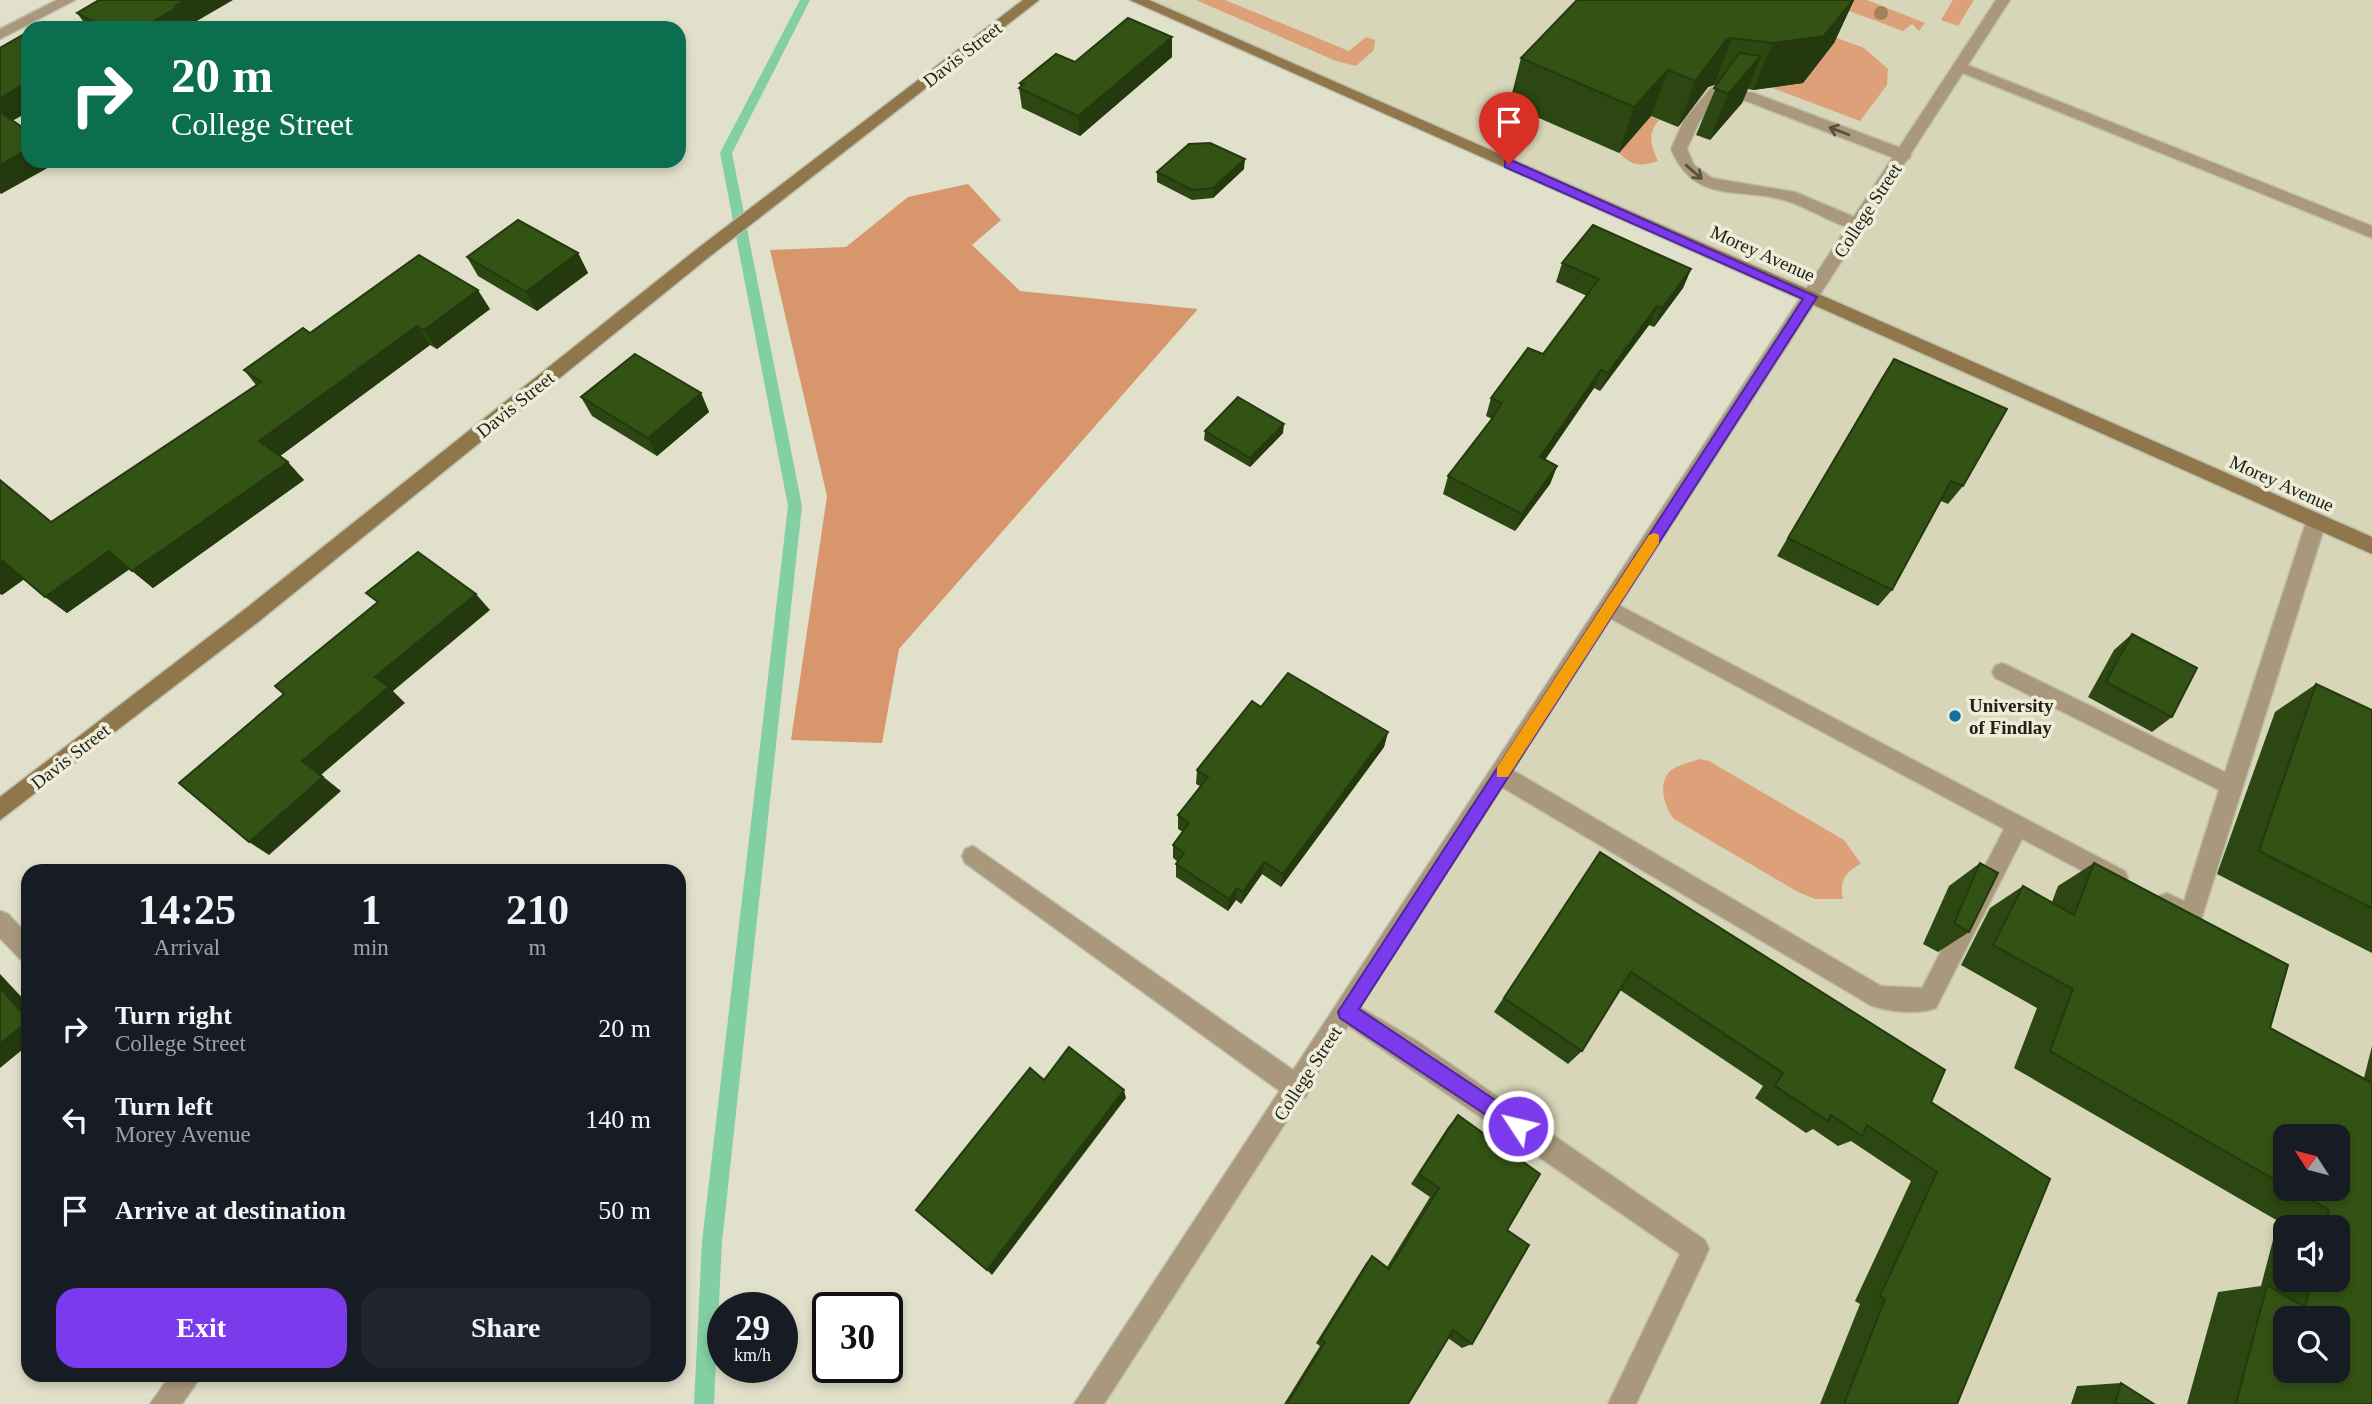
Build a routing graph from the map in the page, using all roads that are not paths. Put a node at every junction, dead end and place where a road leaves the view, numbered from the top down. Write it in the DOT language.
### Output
graph roads {
  1 [pos="68,0"];
  2 [pos="1032,0"];
  3 [pos="1137,0"];
  4 [pos="2003,0"];
  5 [pos="27,21"];
  6 [pos="21,24"];
  7 [pos="0,35"];
  8 [pos="1960,67"];
  9 [pos="1903,155"];
  10 [pos="1857,225"];
  11 [pos="2372,232"];
  12 [pos="1811,297"];
  13 [pos="2316,522"];
  14 [pos="2372,546"];
  15 [pos="1609,608"];
  16 [pos="2002,672"];
  17 [pos="1501,775"];
  18 [pos="2232,786"];
  19 [pos="0,810"];
  20 [pos="2018,825"];
  21 [pos="973,856"];
  22 [pos="0,922"];
  23 [pos="21,944"];
  24 [pos="1347,1012"];
  25 [pos="1297,1088"];
  26 [pos="182,1382"];
  27 [pos="164,1404"];
  28 [pos="1088,1404"];
  29 [pos="1622,1404"];
  1 -- 5 [label="street"];
  2 -- 19 [label="street, Davis Street"];
  3 -- 12 [label="street, Morey Avenue"];
  4 -- 8 [label="street, College Street"];
  6 -- 7 [label="street"];
  8 -- 9 [label="street, College Street"];
  8 -- 11 [label="street"];
  9 -- 10 [label="street, College Street"];
  9 -- 10 [label="street, one-way"];
  10 -- 12 [label="street, College Street"];
  12 -- 13 [label="street, Morey Avenue"];
  12 -- 15 [label="street, College Street"];
  13 -- 14 [label="street, Morey Avenue"];
  13 -- 18 [label="street"];
  15 -- 17 [label="street, College Street"];
  15 -- 20 [label="street"];
  16 -- 18 [label="street"];
  17 -- 20 [label="street"];
  17 -- 24 [label="street, College Street"];
  18 -- 20 [label="street"];
  21 -- 25 [label="street"];
  22 -- 23 [label="street"];
  24 -- 25 [label="street, College Street"];
  24 -- 29 [label="street"];
  25 -- 28 [label="street, College Street"];
  26 -- 27 [label="street"];
}
